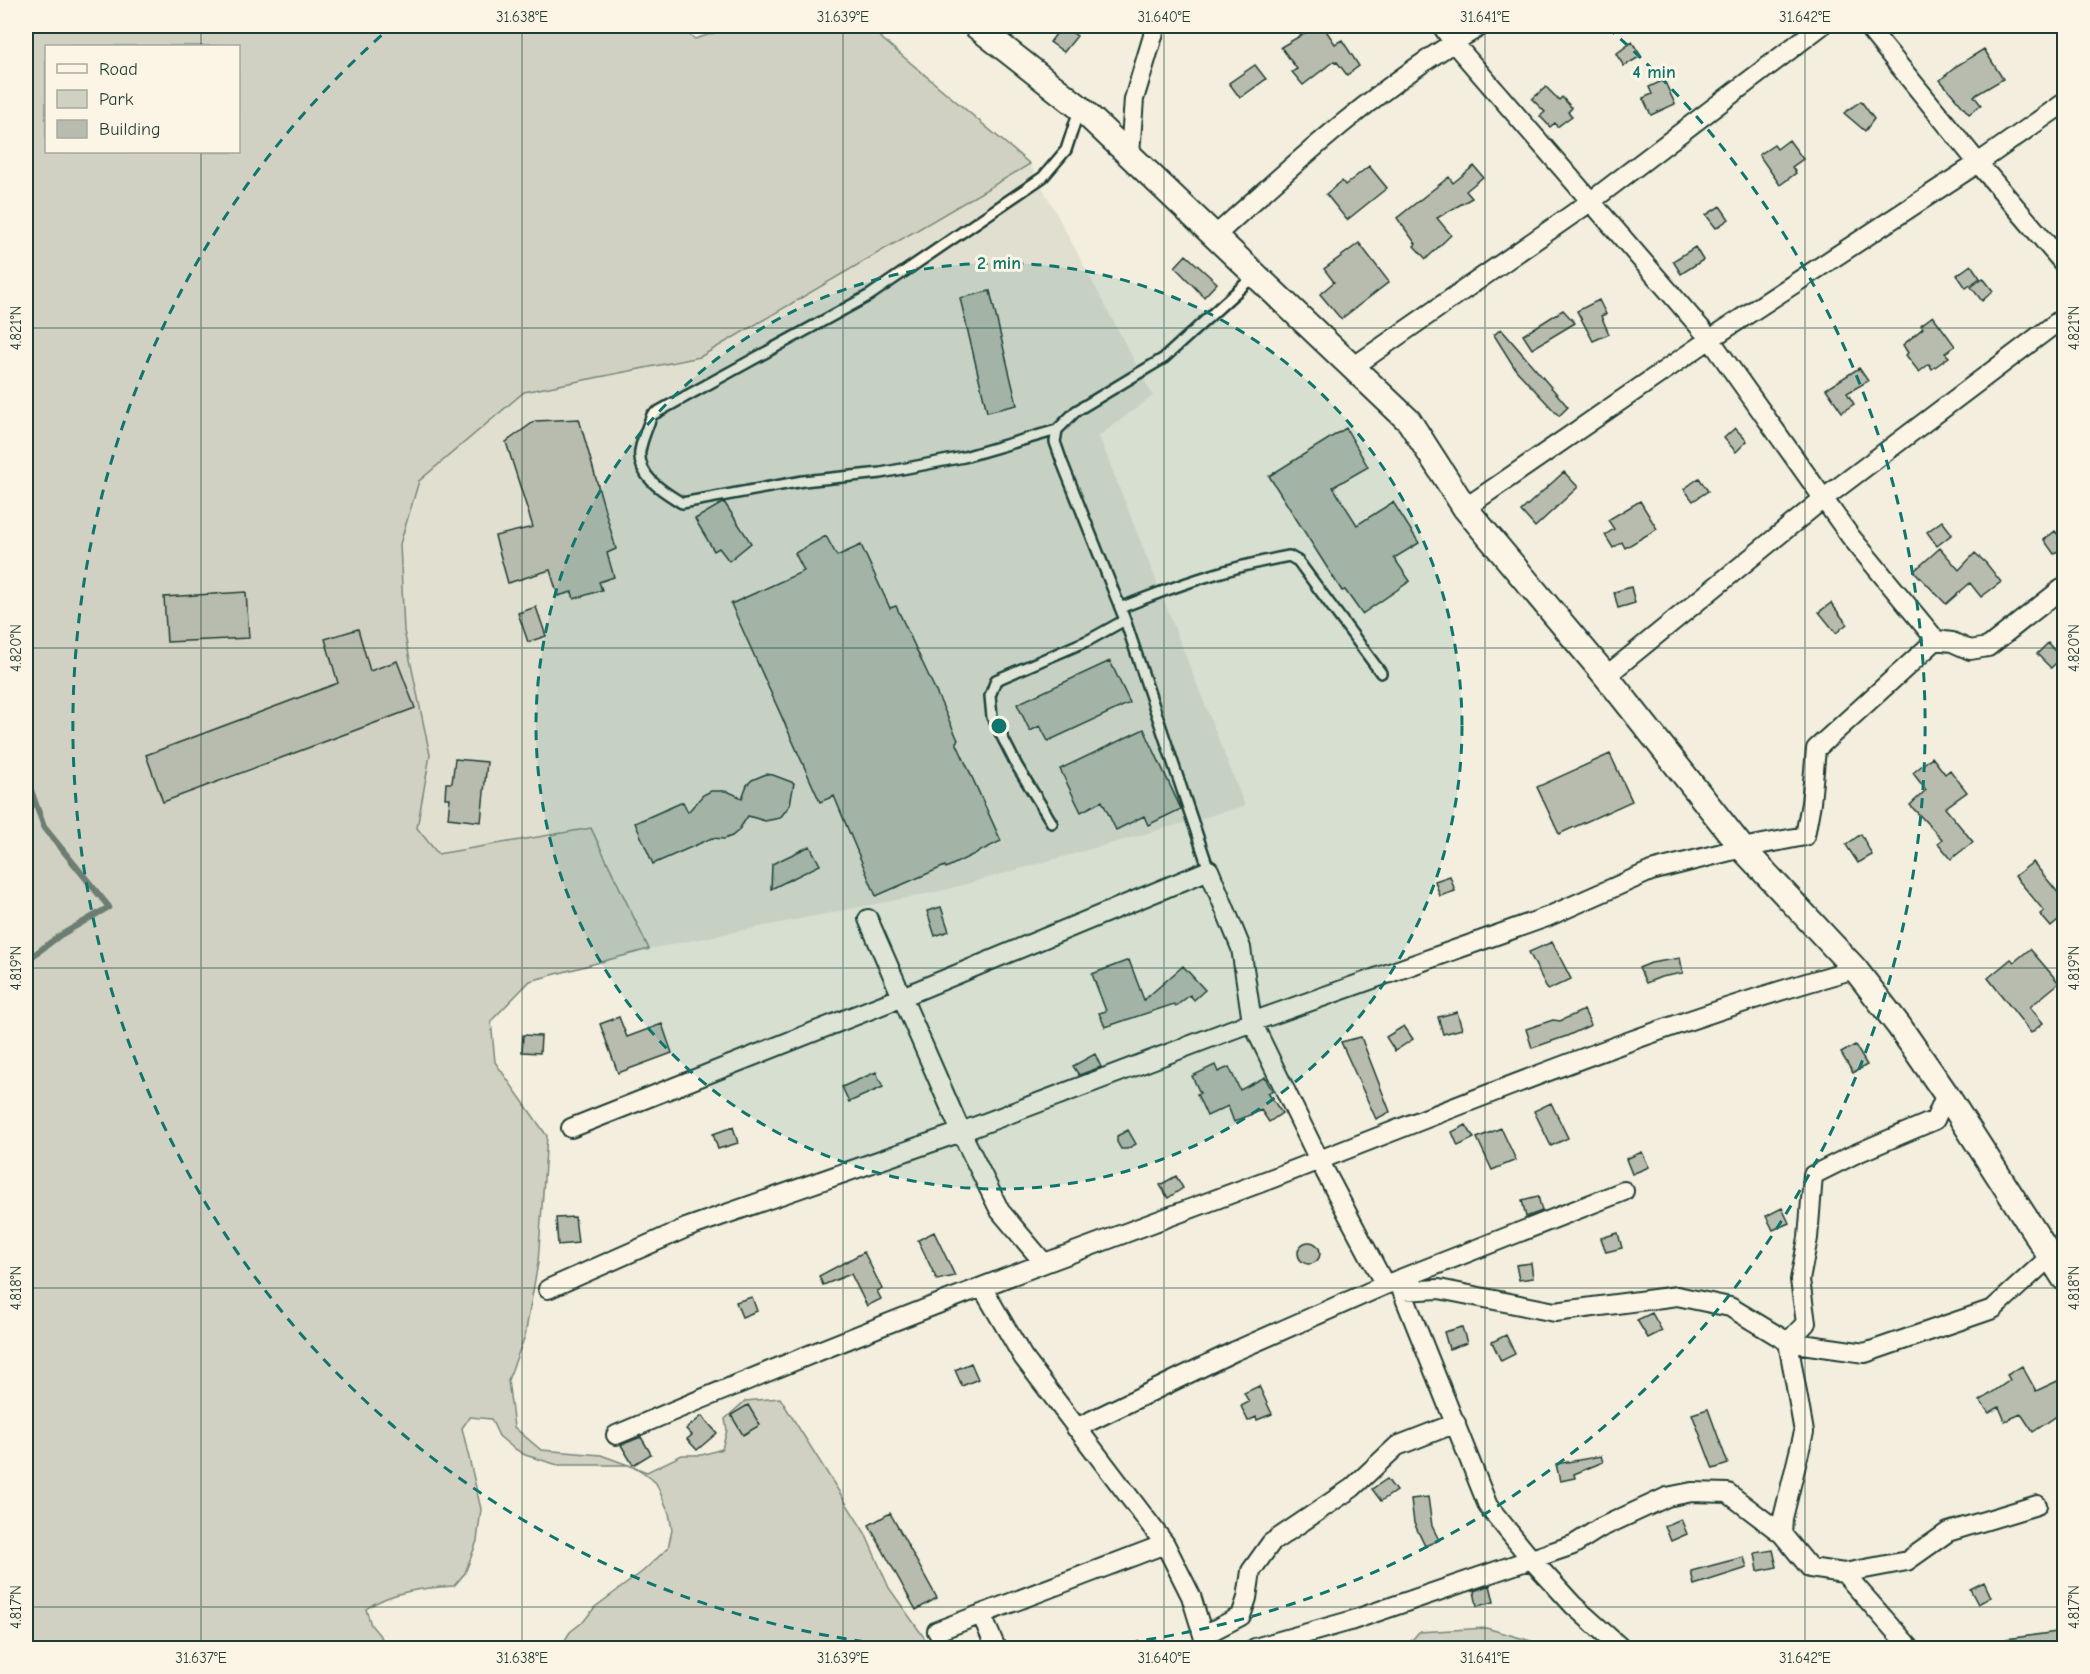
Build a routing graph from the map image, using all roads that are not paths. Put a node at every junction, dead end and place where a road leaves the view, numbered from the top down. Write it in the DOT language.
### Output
graph roads {
  1 [pos="976,26"];
  2 [pos="1156,26"];
  3 [pos="1443,26"];
  4 [pos="1481,26"];
  5 [pos="1821,26"];
  6 [pos="1868,26"];
  7 [pos="1453,42"];
  8 [pos="2064,103"];
  9 [pos="1079,107"];
  10 [pos="1130,154"];
  11 [pos="1978,163"];
  12 [pos="1590,202"];
  13 [pos="1216,235"];
  14 [pos="2064,264"];
  15 [pos="1255,275"];
  16 [pos="2064,317"];
  17 [pos="1710,339"];
  18 [pos="1353,368"];
  19 [pos="1057,430"];
  20 [pos="1823,499"];
  21 [pos="1465,508"];
  22 [pos="2064,587"];
  23 [pos="1120,608"];
  24 [pos="1125,620"];
  25 [pos="1936,640"];
  26 [pos="1381,673"];
  27 [pos="1606,676"];
  28 [pos="1052,823"];
  29 [pos="1742,848"];
  30 [pos="1209,870"];
  31 [pos="868,920"];
  32 [pos="1855,969"];
  33 [pos="902,997"];
  34 [pos="1252,1022"];
  35 [pos="1946,1094"];
  36 [pos="571,1128"];
  37 [pos="961,1132"];
  38 [pos="1319,1160"];
  39 [pos="1624,1191"];
  40 [pos="2050,1257"];
  41 [pos="1044,1263"];
  42 [pos="2064,1278"];
  43 [pos="1385,1285"];
  44 [pos="982,1287"];
  45 [pos="548,1289"];
  46 [pos="1788,1342"];
  47 [pos="1456,1423"];
  48 [pos="1076,1428"];
  49 [pos="616,1435"];
  50 [pos="2037,1505"];
  51 [pos="1782,1534"];
  52 [pos="1165,1544"];
  53 [pos="1531,1559"];
  54 [pos="1844,1573"];
  55 [pos="981,1614"];
  56 [pos="937,1631"];
  57 [pos="1206,1642"];
  58 [pos="996,1648"];
  59 [pos="1255,1648"];
  60 [pos="1621,1648"];
  61 [pos="1910,1648"];
  1 -- 9 [label="street"];
  2 -- 10 [label="street"];
  3 -- 7 [label="street"];
  4 -- 7 [label="street"];
  5 -- 12 [label="street"];
  6 -- 11 [label="street"];
  7 -- 12 [label="street"];
  7 -- 13 [label="street"];
  8 -- 11 [label="street"];
  9 -- 10 [label="street"];
  9 -- 19 [label="lane"];
  10 -- 13 [label="street"];
  11 -- 14 [label="street"];
  11 -- 17 [label="street"];
  12 -- 17 [label="street"];
  12 -- 18 [label="street"];
  13 -- 15 [label="street"];
  15 -- 18 [label="street"];
  15 -- 19 [label="lane"];
  16 -- 20 [label="street"];
  17 -- 20 [label="street"];
  17 -- 21 [label="street"];
  18 -- 21 [label="street"];
  19 -- 23 [label="lane"];
  20 -- 25 [label="street"];
  20 -- 27 [label="street"];
  21 -- 27 [label="street"];
  22 -- 25 [label="street"];
  23 -- 24 [label="lane"];
  23 -- 26 [label="lane"];
  24 -- 28 [label="lane"];
  24 -- 30 [label="lane"];
  25 -- 29 [label="street"];
  27 -- 29 [label="street"];
  29 -- 32 [label="street"];
  29 -- 34 [label="street"];
  30 -- 33 [label="street"];
  30 -- 34 [label="street"];
  31 -- 33 [label="street"];
  32 -- 35 [label="street"];
  32 -- 38 [label="street"];
  33 -- 36 [label="street"];
  33 -- 37 [label="street"];
  34 -- 37 [label="street"];
  34 -- 38 [label="street"];
  35 -- 40 [label="street"];
  35 -- 46 [label="street"];
  37 -- 41 [label="street"];
  37 -- 45 [label="street"];
  38 -- 41 [label="street"];
  38 -- 43 [label="street"];
  39 -- 43 [label="street"];
  40 -- 42 [label="street"];
  40 -- 46 [label="street"];
  41 -- 44 [label="street"];
  43 -- 48 [label="street"];
  44 -- 48 [label="street"];
  44 -- 49 [label="street"];
  46 -- 47 [label="street"];
  46 -- 51 [label="street"];
  47 -- 53 [label="street"];
  47 -- 57 [label="street"];
  48 -- 52 [label="street"];
  50 -- 54 [label="street"];
  51 -- 53 [label="street"];
  51 -- 54 [label="street"];
  52 -- 55 [label="street"];
  52 -- 57 [label="street"];
  53 -- 59 [label="street"];
  53 -- 60 [label="street"];
  54 -- 61 [label="street"];
  55 -- 56 [label="street"];
  55 -- 58 [label="street"];
}
